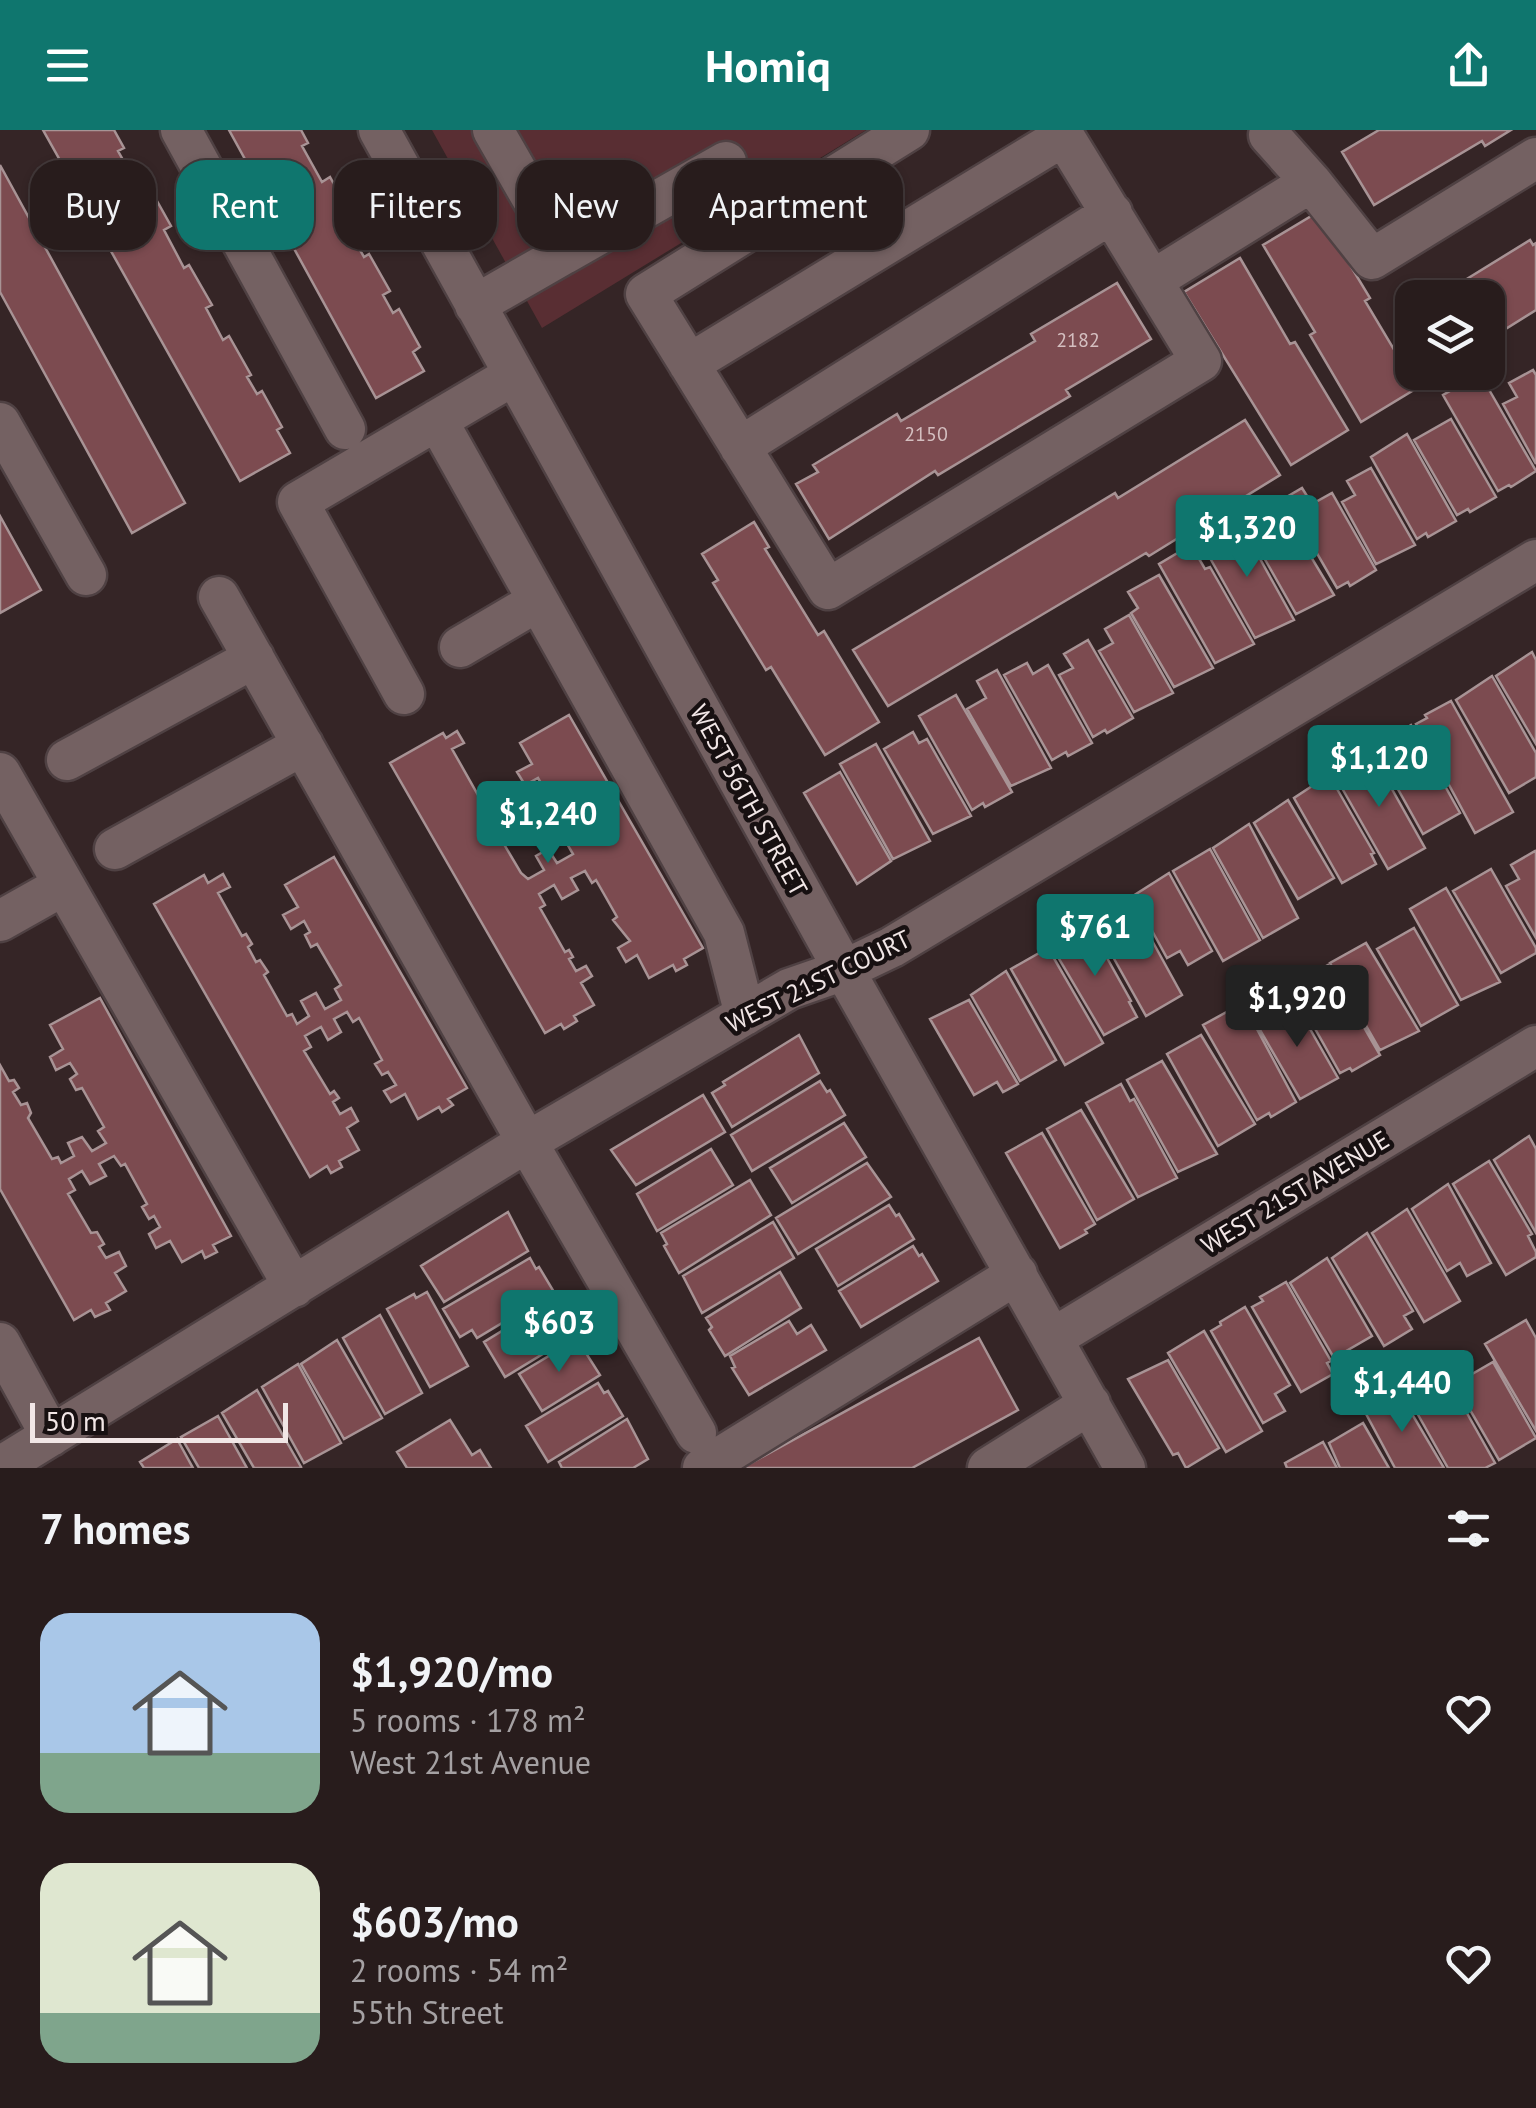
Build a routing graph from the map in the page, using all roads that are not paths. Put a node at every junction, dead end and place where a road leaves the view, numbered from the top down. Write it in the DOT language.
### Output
graph roads {
  1 [pos="181,130"];
  2 [pos="378,130"];
  3 [pos="493,130"];
  4 [pos="909,130"];
  5 [pos="1271,132"];
  6 [pos="1062,133"];
  7 [pos="1536,158"];
  8 [pos="1311,182"];
  9 [pos="674,192"];
  10 [pos="1112,213"];
  11 [pos="564,254"];
  12 [pos="1153,280"];
  13 [pos="475,305"];
  14 [pos="688,364"];
  15 [pos="512,376"];
  16 [pos="436,420"];
  17 [pos="0,423"];
  18 [pos="345,430"];
  19 [pos="740,447"];
  20 [pos="1536,560"];
  21 [pos="86,575"];
  22 [pos="219,597"];
  23 [pos="538,601"];
  24 [pos="460,647"];
  25 [pos="254,658"];
  26 [pos="404,694"];
  27 [pos="303,745"];
  28 [pos="67,760"];
  29 [pos="0,774"];
  30 [pos="116,849"];
  31 [pos="64,885"];
  32 [pos="0,920"];
  33 [pos="844,970"];
  34 [pos="745,1015"];
  35 [pos="1536,1046"];
  36 [pos="527,1142"];
  37 [pos="1017,1274"];
  38 [pos="294,1288"];
  39 [pos="1053,1338"];
  40 [pos="0,1343"];
  41 [pos="1090,1404"];
  42 [pos="51,1436"];
  43 [pos="700,1450"];
  44 [pos="0,1466"];
  45 [pos="997,1466"];
  46 [pos="1125,1468"];
  1 -- 18 [label="street"];
  2 -- 13 [label="street, WEST 56TH STREET"];
  3 -- 11 [label="street"];
  4 -- 14 [label="street"];
  5 -- 8 [label="street"];
  6 -- 10 [label="street"];
  6 -- 14 [label="street"];
  7 -- 8 [label="street"];
  8 -- 12 [label="street"];
  9 -- 11 [label="street"];
  10 -- 12 [label="street"];
  10 -- 19 [label="street"];
  11 -- 13 [label="street"];
  12 -- 19 [label="street"];
  13 -- 15 [label="street, WEST 56TH STREET"];
  14 -- 19 [label="street"];
  15 -- 16 [label="street"];
  15 -- 33 [label="street, WEST 56TH STREET"];
  16 -- 23 [label="street"];
  16 -- 26 [label="street"];
  17 -- 21 [label="street"];
  20 -- 33 [label="street, WEST 21ST COURT"];
  22 -- 25 [label="street"];
  23 -- 24 [label="street"];
  23 -- 34 [label="street"];
  25 -- 27 [label="street"];
  25 -- 28 [label="street"];
  27 -- 30 [label="street"];
  27 -- 36 [label="street"];
  29 -- 31 [label="street"];
  31 -- 32 [label="street"];
  31 -- 38 [label="street"];
  33 -- 34 [label="street, WEST 21ST COURT"];
  33 -- 37 [label="street, WEST 56TH STREET"];
  34 -- 36 [label="street, WEST 21ST COURT"];
  35 -- 39 [label="street, WEST 21ST AVENUE"];
  36 -- 38 [label="street, WEST 21ST COURT"];
  36 -- 43 [label="street"];
  37 -- 39 [label="street, WEST 56TH STREET"];
  37 -- 43 [label="street"];
  38 -- 42 [label="street, WEST 21ST COURT"];
  39 -- 41 [label="street, WEST 56TH STREET"];
  40 -- 42 [label="street"];
  41 -- 45 [label="street"];
  41 -- 46 [label="street, WEST 56TH STREET"];
  42 -- 44 [label="street, WEST 21ST COURT"];
}
